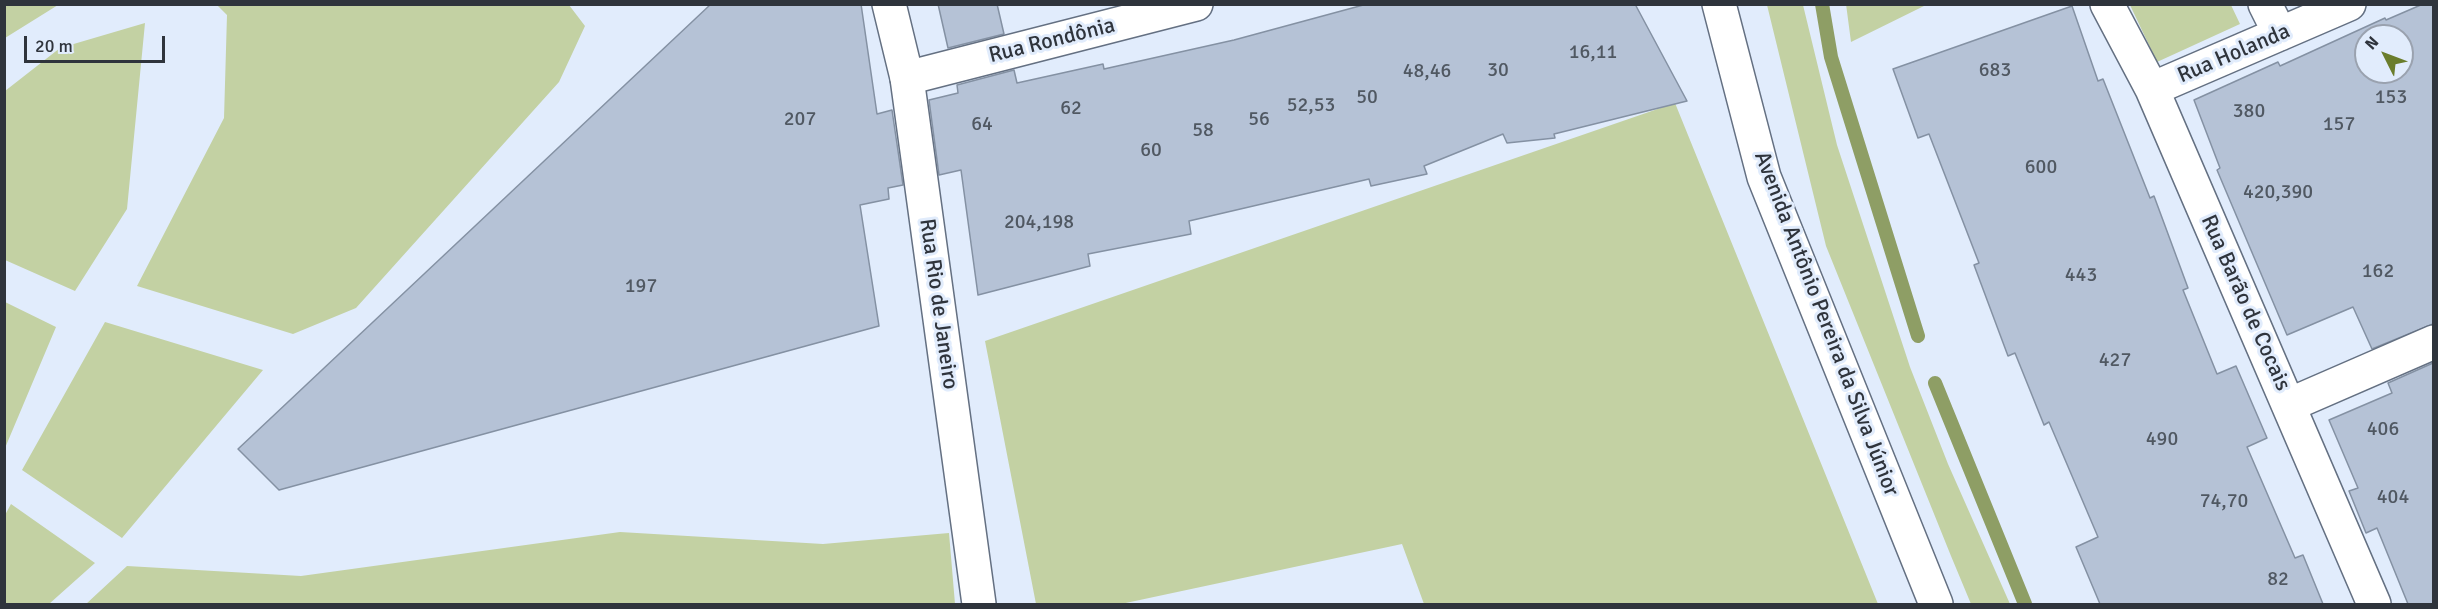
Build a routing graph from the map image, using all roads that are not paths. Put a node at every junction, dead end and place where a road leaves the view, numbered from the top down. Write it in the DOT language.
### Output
graph roads {
  1 [pos="889,4"];
  2 [pos="1196,4"];
  3 [pos="1719,4"];
  4 [pos="2107,4"];
  5 [pos="2265,4"];
  6 [pos="2349,4"];
  7 [pos="2280,34"];
  8 [pos="907,78"];
  9 [pos="2152,89"];
  10 [pos="2433,342"];
  11 [pos="2289,405"];
  12 [pos="979,604"];
  13 [pos="1936,604"];
  14 [pos="2374,604"];
  1 -- 8 [label="street, Rua Rio de Janeiro"];
  2 -- 8 [label="street, Rua Rondônia"];
  3 -- 13 [label="street, Avenida Antônio Pereira da Silva Júnior"];
  4 -- 9 [label="street, Rua Barão de Cocais"];
  5 -- 7 [label="street"];
  6 -- 7 [label="street, Rua Holanda"];
  7 -- 9 [label="street, Rua Holanda"];
  8 -- 12 [label="street, Rua Rio de Janeiro"];
  9 -- 11 [label="street, Rua Barão de Cocais"];
  10 -- 11 [label="street"];
  11 -- 14 [label="street, Rua Barão de Cocais"];
}
